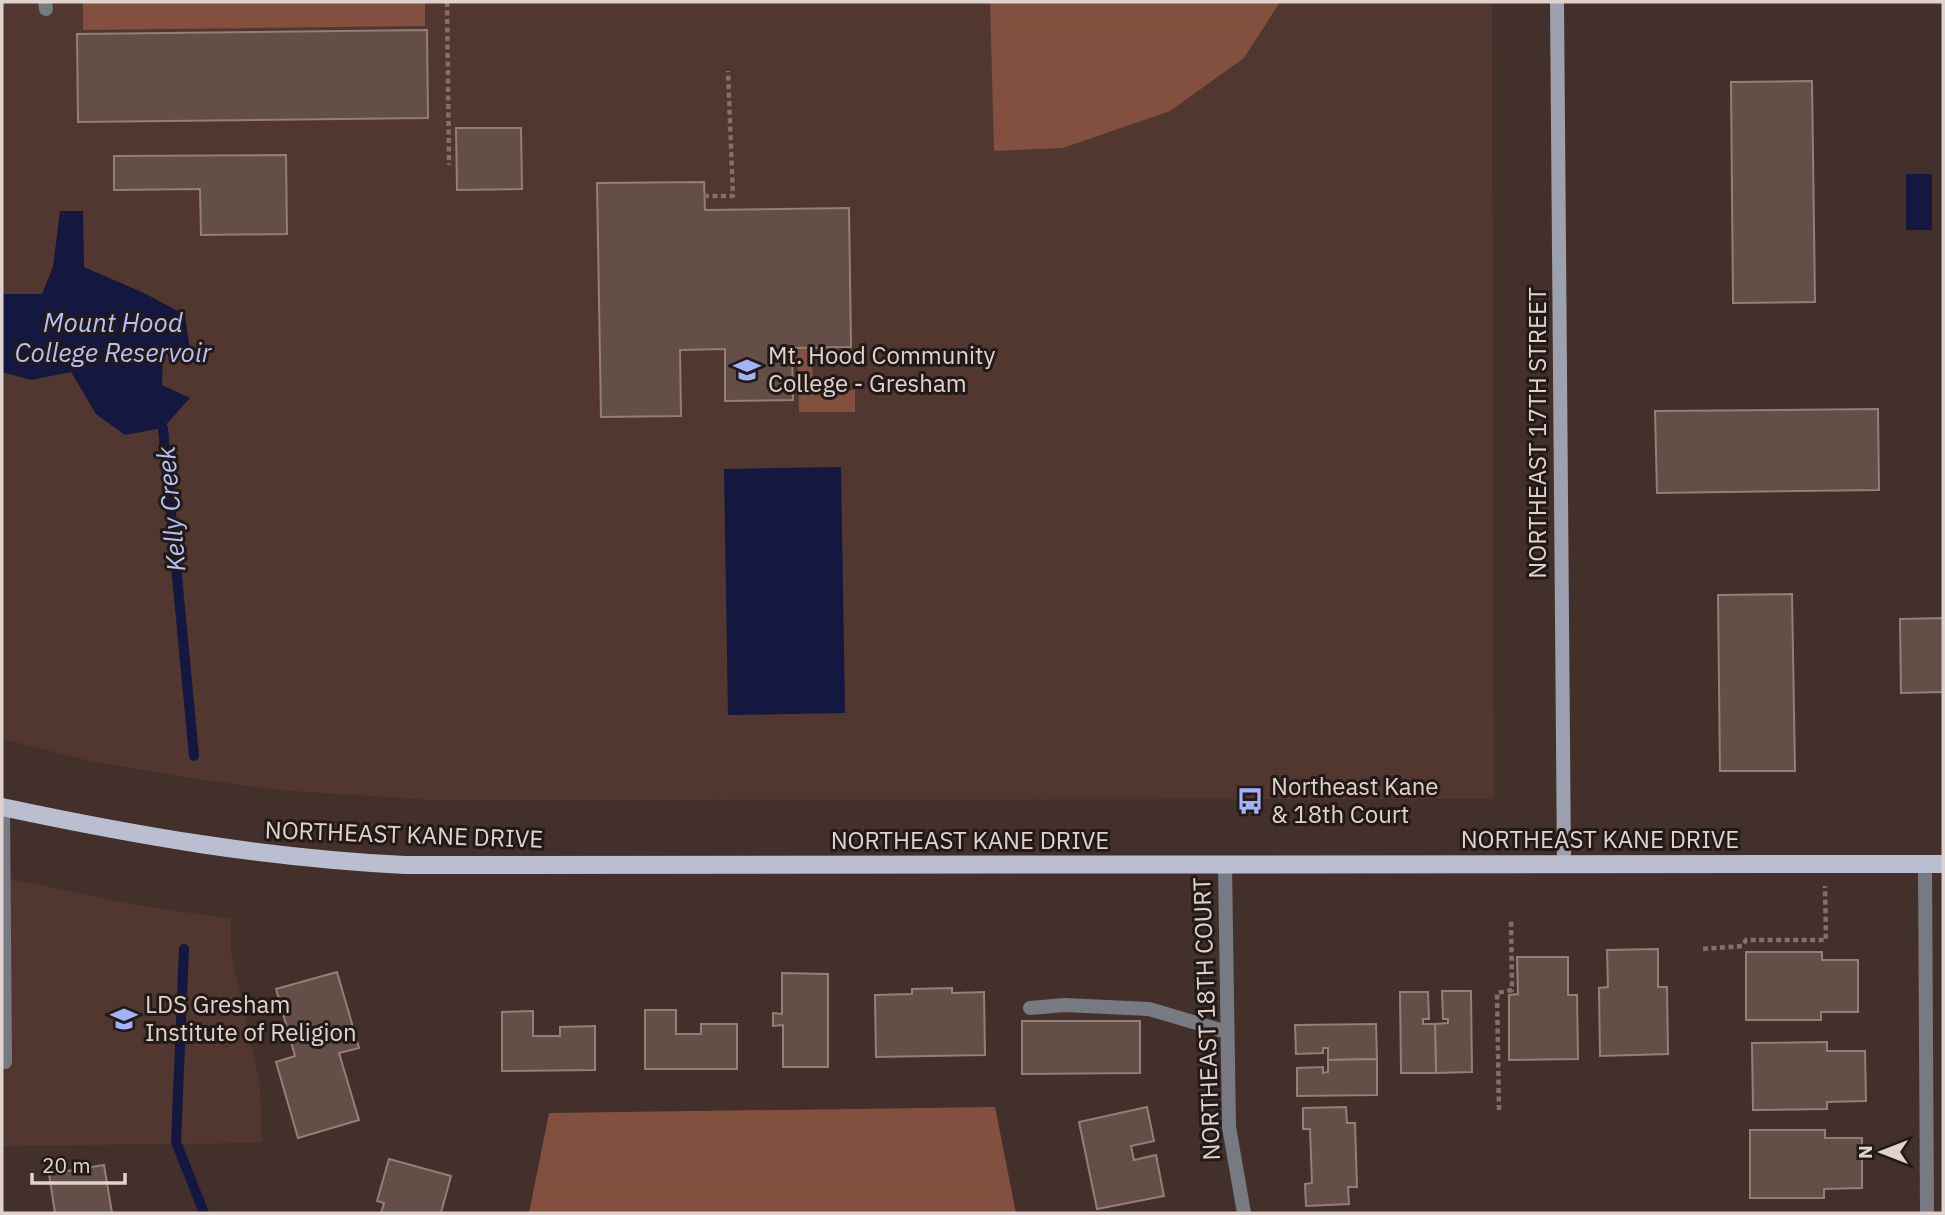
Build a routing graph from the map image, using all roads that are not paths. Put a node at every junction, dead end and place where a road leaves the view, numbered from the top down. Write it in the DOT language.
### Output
graph roads {
  1 [pos="1557,2"];
  2 [pos="3,807"];
  3 [pos="1564,864"];
  4 [pos="1934,864"];
  5 [pos="1225,865"];
  6 [pos="1030,1008"];
  7 [pos="1227,1032"];
  8 [pos="5,1062"];
  9 [pos="1244,1213"];
  10 [pos="1927,1213"];
  1 -- 3 [label="street, NORTHEAST 17TH STREET"];
  2 -- 5 [label="main road, NORTHEAST KANE DRIVE"];
  2 -- 8 [label="street"];
  3 -- 4 [label="main road, NORTHEAST KANE DRIVE"];
  3 -- 5 [label="main road, NORTHEAST KANE DRIVE"];
  4 -- 10 [label="street"];
  5 -- 7 [label="street, NORTHEAST 18TH COURT"];
  6 -- 7 [label="street"];
  7 -- 9 [label="street, NORTHEAST 18TH COURT"];
}
